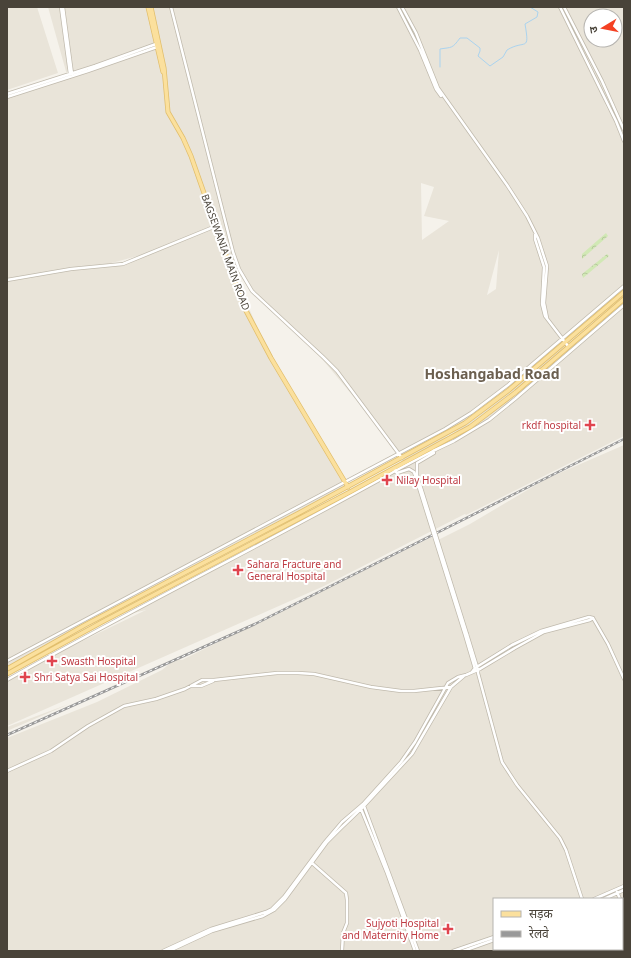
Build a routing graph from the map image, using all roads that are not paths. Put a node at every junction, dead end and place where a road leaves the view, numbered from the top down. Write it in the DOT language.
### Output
graph roads {
  1 [pos="62,7"];
  2 [pos="148,7"];
  3 [pos="151,7"];
  4 [pos="172,7"];
  5 [pos="398,7"];
  6 [pos="402,7"];
  7 [pos="560,7"];
  8 [pos="564,7"];
  9 [pos="158,45"];
  10 [pos="592,62"];
  11 [pos="588,64"];
  12 [pos="431,73"];
  13 [pos="71,75"];
  14 [pos="7,95"];
  15 [pos="624,130"];
  16 [pos="624,141"];
  17 [pos="216,226"];
  18 [pos="7,280"];
  19 [pos="624,286"];
  20 [pos="624,292"];
  21 [pos="624,299"];
  22 [pos="624,305"];
  23 [pos="562,338"];
  24 [pos="565,342"];
  25 [pos="568,346"];
  26 [pos="538,373"];
  27 [pos="541,377"];
  28 [pos="432,451"];
  29 [pos="398,453"];
  30 [pos="402,458"];
  31 [pos="394,469"];
  32 [pos="416,475"];
  33 [pos="345,482"];
  34 [pos="348,487"];
  35 [pos="349,494"];
  36 [pos="7,661"];
  37 [pos="7,669"];
  38 [pos="477,670"];
  39 [pos="7,674"];
  40 [pos="464,676"];
  41 [pos="624,679"];
  42 [pos="7,680"];
  43 [pos="214,680"];
  44 [pos="451,686"];
  45 [pos="189,687"];
  46 [pos="445,687"];
  47 [pos="7,771"];
  48 [pos="362,806"];
  49 [pos="325,843"];
  50 [pos="312,863"];
  51 [pos="624,886"];
  52 [pos="624,890"];
  53 [pos="616,892"];
  54 [pos="582,898"];
  55 [pos="597,898"];
  56 [pos="606,898"];
  57 [pos="619,898"];
  58 [pos="623,909"];
  59 [pos="624,915"];
  60 [pos="493,937"];
  61 [pos="493,940"];
  62 [pos="163,951"];
  63 [pos="169,951"];
  64 [pos="342,951"];
  65 [pos="415,951"];
  66 [pos="418,951"];
  67 [pos="454,951"];
  68 [pos="463,951"];
  1 -- 13 [label="street"];
  2 -- 9 [label="main road"];
  3 -- 9 [label="main road"];
  4 -- 29 [label="street"];
  5 -- 12 [label="street"];
  6 -- 12 [label="street"];
  7 -- 11 [label="street"];
  8 -- 10 [label="street"];
  9 -- 13 [label="street"];
  9 -- 17 [label="main road, BAGSEWANIA MAIN ROAD"];
  10 -- 11 [label="street"];
  10 -- 15 [label="street"];
  11 -- 16 [label="street"];
  12 -- 23 [label="street"];
  13 -- 14 [label="street"];
  17 -- 18 [label="street"];
  17 -- 33 [label="main road, BAGSEWANIA MAIN ROAD"];
  19 -- 23 [label="street"];
  20 -- 24 [label="main road"];
  21 -- 25 [label="main road"];
  22 -- 27 [label="street"];
  23 -- 24 [label="street"];
  23 -- 29 [label="street"];
  24 -- 25 [label="street"];
  24 -- 30 [label="main road"];
  25 -- 26 [label="main road"];
  26 -- 27 [label="street"];
  26 -- 28 [label="main road"];
  27 -- 28 [label="street"];
  28 -- 31 [label="main road"];
  28 -- 32 [label="street"];
  29 -- 30 [label="street"];
  29 -- 33 [label="street"];
  30 -- 34 [label="main road"];
  31 -- 32 [label="street"];
  31 -- 35 [label="main road"];
  32 -- 38 [label="street, bridge"];
  33 -- 34 [label="main road"];
  33 -- 36 [label="street"];
  34 -- 35 [label="main road"];
  34 -- 37 [label="main road"];
  35 -- 39 [label="main road"];
  35 -- 42 [label="street"];
  38 -- 40 [label="street"];
  38 -- 41 [label="street"];
  38 -- 54 [label="street"];
  40 -- 44 [label="street"];
  40 -- 46 [label="street"];
  43 -- 45 [label="street"];
  43 -- 45 [label="street"];
  43 -- 46 [label="street"];
  44 -- 46 [label="street"];
  44 -- 48 [label="street"];
  45 -- 47 [label="street"];
  46 -- 48 [label="street"];
  48 -- 49 [label="street"];
  48 -- 65 [label="street"];
  48 -- 66 [label="street"];
  49 -- 50 [label="street"];
  49 -- 62 [label="street"];
  50 -- 63 [label="street"];
  50 -- 64 [label="street"];
  51 -- 53 [label="street"];
  52 -- 53 [label="street"];
  53 -- 55 [label="street"];
  53 -- 56 [label="street"];
  53 -- 57 [label="street"];
  58 -- 59 [label="street"];
  60 -- 67 [label="street"];
  61 -- 68 [label="street"];
}
